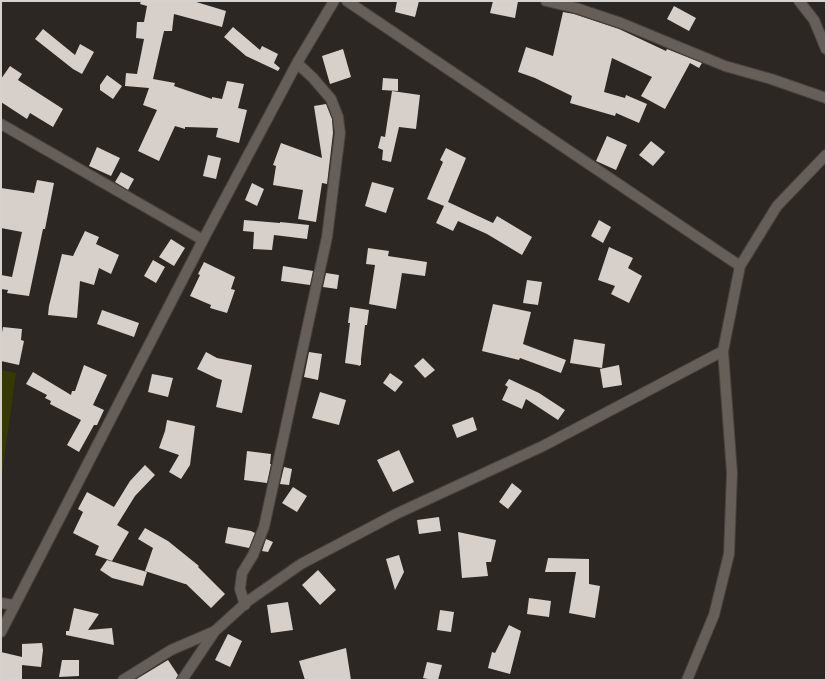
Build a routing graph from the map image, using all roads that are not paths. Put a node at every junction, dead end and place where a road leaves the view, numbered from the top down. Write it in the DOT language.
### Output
graph roads {
  1 [pos="334,1"];
  2 [pos="347,1"];
  3 [pos="546,1"];
  4 [pos="799,1"];
  5 [pos="826,49"];
  6 [pos="297,63"];
  7 [pos="826,98"];
  8 [pos="1,124"];
  9 [pos="826,155"];
  10 [pos="203,240"];
  11 [pos="740,266"];
  12 [pos="723,351"];
  13 [pos="1,603"];
  14 [pos="245,604"];
  15 [pos="14,605"];
  16 [pos="215,631"];
  17 [pos="1,632"];
  18 [pos="122,680"];
  19 [pos="182,680"];
  20 [pos="687,680"];
  1 -- 6 [label="street"];
  2 -- 11 [label="street"];
  3 -- 7 [label="street"];
  4 -- 5 [label="street"];
  6 -- 10 [label="street"];
  6 -- 14 [label="street"];
  8 -- 10 [label="street"];
  9 -- 11 [label="street"];
  10 -- 15 [label="street"];
  11 -- 12 [label="street"];
  12 -- 14 [label="street"];
  12 -- 20 [label="street"];
  13 -- 15 [label="street"];
  14 -- 16 [label="street"];
  15 -- 17 [label="street"];
  16 -- 18 [label="street"];
  16 -- 19 [label="street"];
}
